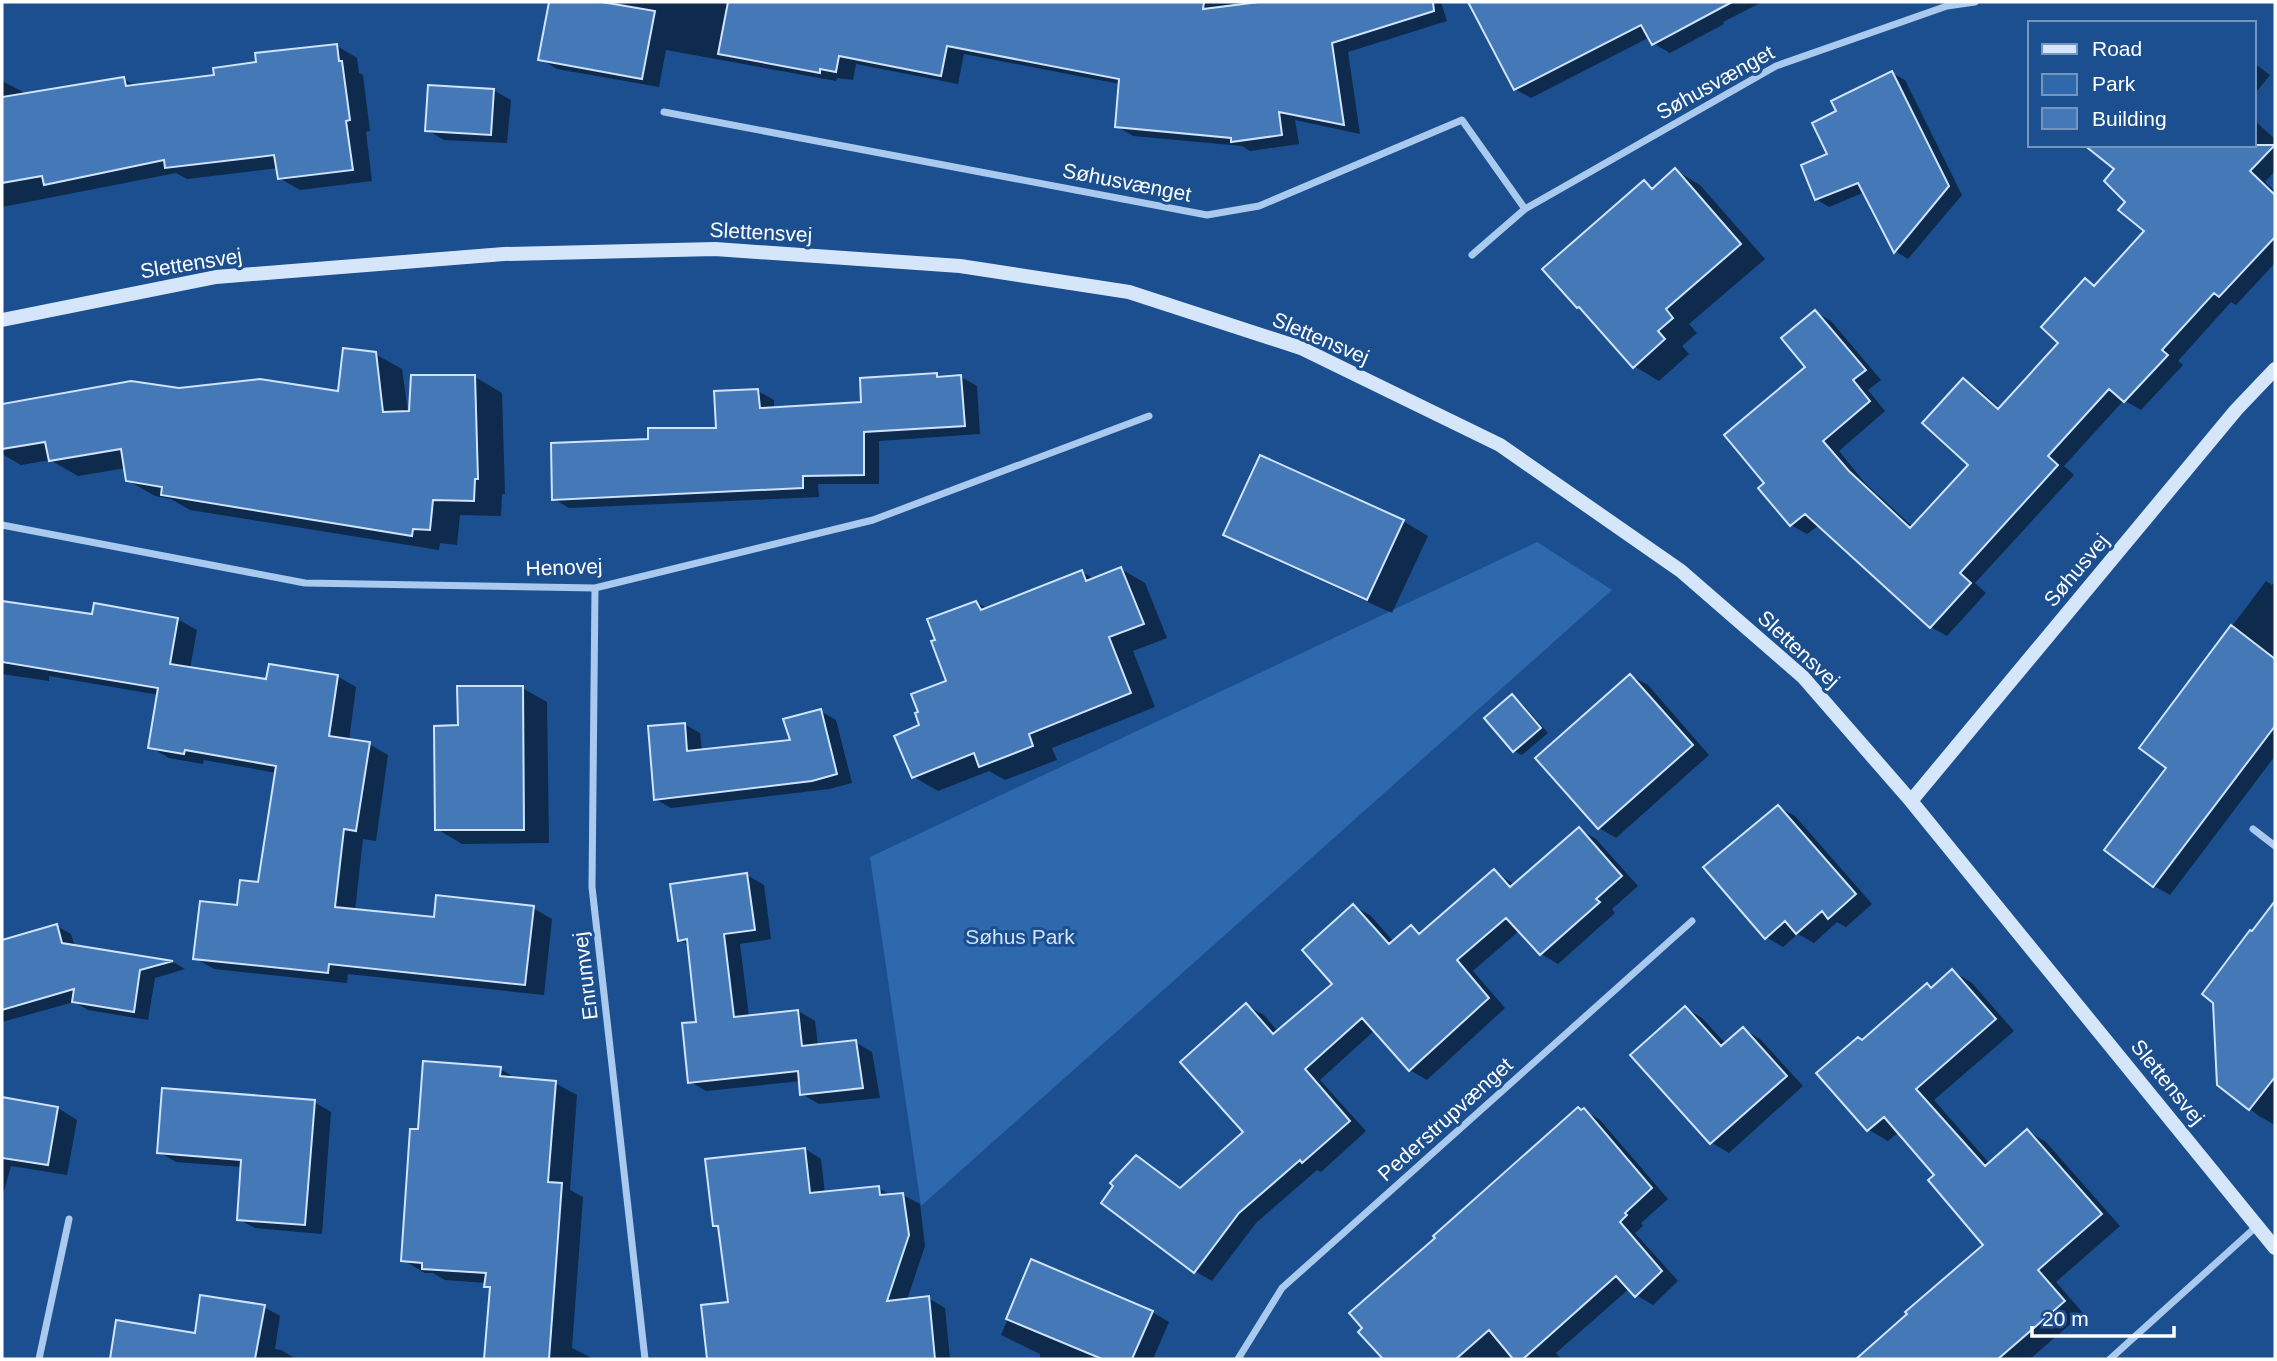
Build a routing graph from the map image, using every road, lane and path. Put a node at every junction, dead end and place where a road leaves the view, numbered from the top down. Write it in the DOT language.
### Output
graph roads {
  1 [pos="1975,2"];
  2 [pos="664,112"];
  3 [pos="1525,209"];
  4 [pos="1472,255"];
  5 [pos="2,320"];
  6 [pos="2275,369"];
  7 [pos="1149,416"];
  8 [pos="2,524"];
  9 [pos="595,588"];
  10 [pos="1911,800"];
  11 [pos="2253,829"];
  12 [pos="2275,846"];
  13 [pos="1692,920"];
  14 [pos="69,1219"];
  15 [pos="2258,1226"];
  16 [pos="2275,1248"];
  17 [pos="39,1359"];
  18 [pos="645,1359"];
  19 [pos="1238,1359"];
  20 [pos="2110,1359"];
  1 -- 3 [label="street, Søhusvænget"];
  2 -- 3 [label="street, Søhusvænget"];
  3 -- 4 [label="street, Søhusvænget"];
  5 -- 10 [label="street, Slettensvej"];
  6 -- 10 [label="street, Søhusvej"];
  7 -- 9 [label="street, Henovej"];
  8 -- 9 [label="street, Henovej"];
  9 -- 18 [label="street, Enrumvej"];
  10 -- 15 [label="street, Slettensvej"];
  11 -- 12 [label="street"];
  13 -- 19 [label="street, Pederstrupvænget"];
  14 -- 17 [label="street"];
  15 -- 16 [label="street, Slettensvej"];
  15 -- 20 [label="street"];
}
